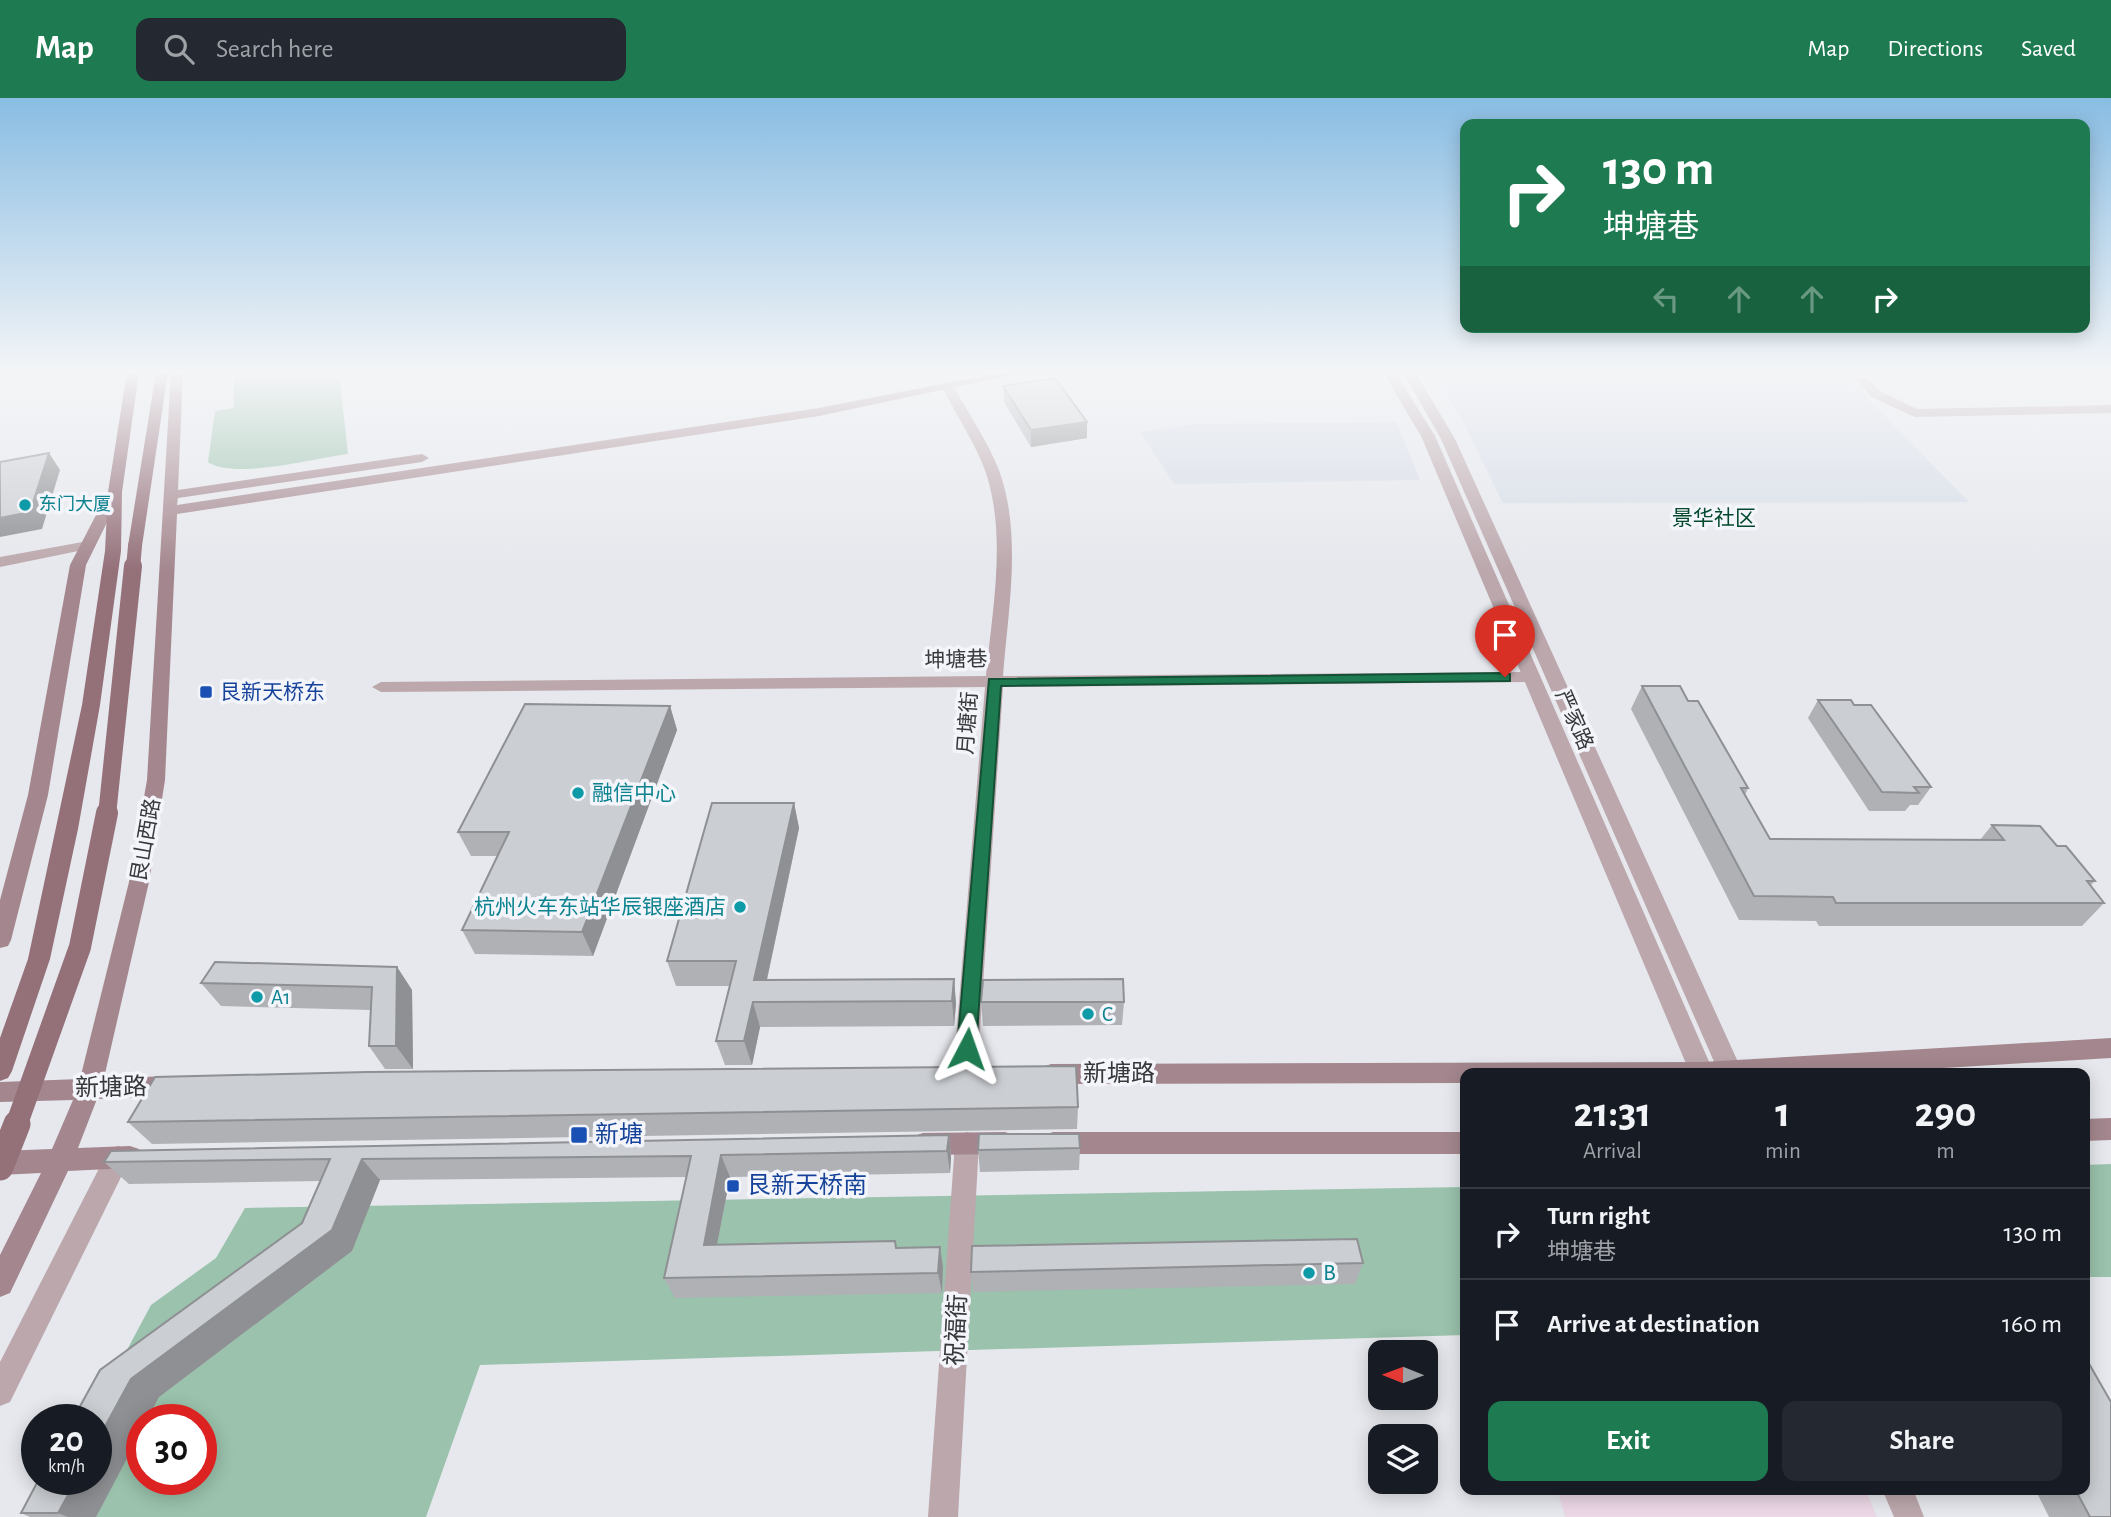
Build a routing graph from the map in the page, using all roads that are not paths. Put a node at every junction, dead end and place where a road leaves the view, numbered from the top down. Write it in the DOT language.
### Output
graph roads {
  1 [pos="123,438"];
  2 [pos="152,438"];
  3 [pos="174,438"];
  4 [pos="631,438"];
  5 [pos="975,438"];
  6 [pos="1429,438"];
  7 [pos="1448,438"];
  8 [pos="115,492"];
  9 [pos="172,502"];
  10 [pos="88,545"];
  11 [pos="0,562"];
  12 [pos="1532,677"];
  13 [pos="994,682"];
  14 [pos="381,687"];
  15 [pos="0,940"];
  16 [pos="2111,1048"];
  17 [pos="1700,1068"];
  18 [pos="1729,1068"];
  19 [pos="1794,1068"];
  20 [pos="0,1071"];
  21 [pos="1460,1073"];
  22 [pos="965,1075"];
  23 [pos="992,1075"];
  24 [pos="1033,1075"];
  25 [pos="937,1076"];
  26 [pos="200,1086"];
  27 [pos="90,1087"];
  28 [pos="0,1092"];
  29 [pos="2111,1129"];
  30 [pos="2090,1130"];
  31 [pos="967,1143"];
  32 [pos="1460,1143"];
  33 [pos="896,1145"];
  34 [pos="160,1156"];
  35 [pos="118,1157"];
  36 [pos="59,1163"];
  37 [pos="0,1165"];
  38 [pos="0,1284"];
  39 [pos="0,1391"];
  40 [pos="1900,1495"];
  41 [pos="943,1517"];
  42 [pos="1909,1517"];
  1 -- 8 [label="main road"];
  2 -- 37 [label="main road, 艮山西路, bridge"];
  3 -- 9 [label="main road, 艮山西路"];
  4 -- 9 [label="main road"];
  5 -- 13 [label="street, 月塘街"];
  6 -- 12 [label="street, 严家路"];
  7 -- 18 [label="street, 严家路"];
  8 -- 10 [label="main road"];
  8 -- 20 [label="main road"];
  9 -- 27 [label="main road, 艮山西路"];
  10 -- 11 [label="street"];
  10 -- 15 [label="main road"];
  12 -- 13 [label="street, 坤塘巷"];
  12 -- 17 [label="street, 严家路"];
  13 -- 14 [label="street, 坤塘巷"];
  13 -- 22 [label="street, 月塘街"];
  16 -- 19 [label="main road, 新塘路"];
  21 -- 24 [label="main road, 新塘路"];
  22 -- 23 [label="main road"];
  22 -- 25 [label="main road"];
  26 -- 27 [label="main road, 新塘路"];
  27 -- 28 [label="main road, 新塘路"];
  27 -- 36 [label="main road, 艮山西路"];
  29 -- 30 [label="main road"];
  31 -- 32 [label="main road"];
  31 -- 33 [label="main road"];
  31 -- 41 [label="street, 祝福街"];
  34 -- 35 [label="main road"];
  35 -- 36 [label="main road"];
  35 -- 39 [label="street"];
  36 -- 37 [label="main road"];
  36 -- 38 [label="main road, 艮山西路"];
  40 -- 42 [label="street"];
}
